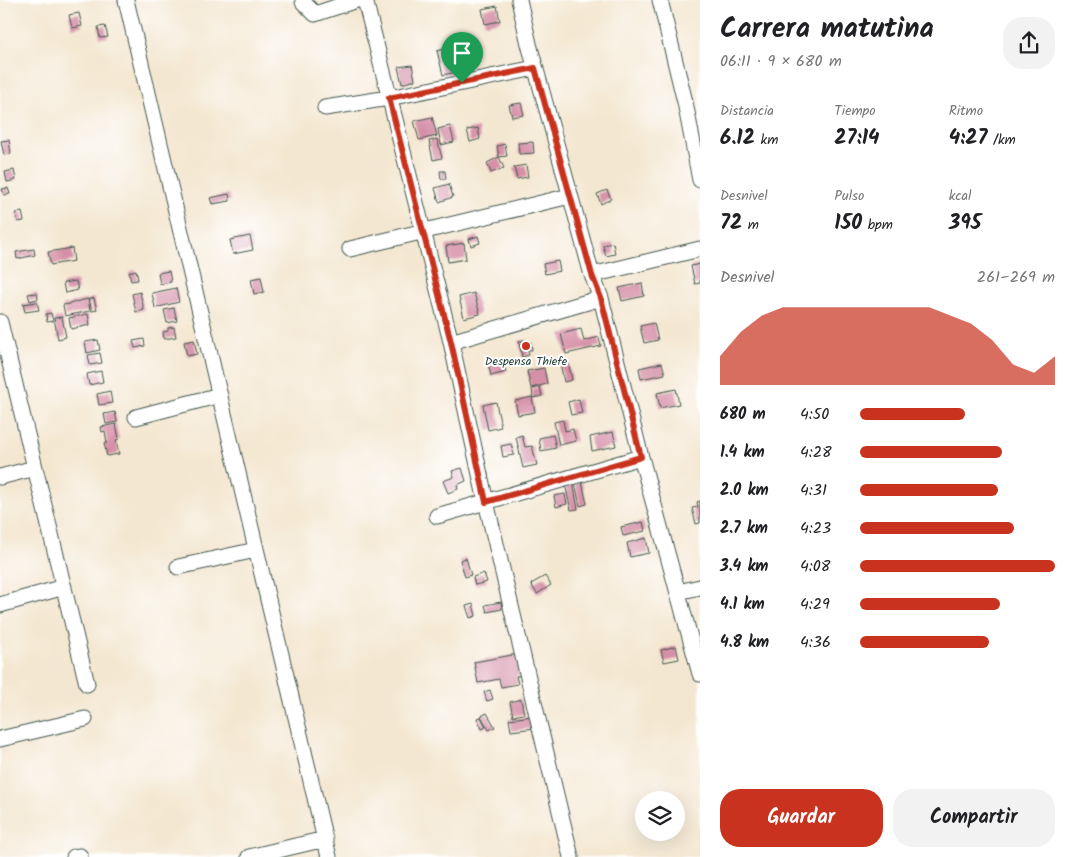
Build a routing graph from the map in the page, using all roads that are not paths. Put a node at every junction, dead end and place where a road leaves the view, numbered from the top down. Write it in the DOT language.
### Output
graph roads {
  1 [pos="126,0"];
  2 [pos="303,0"];
  3 [pos="358,0"];
  4 [pos="366,0"];
  5 [pos="519,0"];
  6 [pos="660,0"];
  7 [pos="535,68"];
  8 [pos="389,98"];
  9 [pos="325,108"];
  10 [pos="700,180"];
  11 [pos="570,196"];
  12 [pos="423,232"];
  13 [pos="350,249"];
  14 [pos="700,249"];
  15 [pos="592,275"];
  16 [pos="601,298"];
  17 [pos="0,322"];
  18 [pos="451,342"];
  19 [pos="3,345"];
  20 [pos="220,395"];
  21 [pos="136,417"];
  22 [pos="641,457"];
  23 [pos="35,468"];
  24 [pos="0,477"];
  25 [pos="486,502"];
  26 [pos="437,516"];
  27 [pos="256,550"];
  28 [pos="178,567"];
  29 [pos="64,587"];
  30 [pos="700,588"];
  31 [pos="678,592"];
  32 [pos="0,605"];
  33 [pos="700,674"];
  34 [pos="87,684"];
  35 [pos="85,719"];
  36 [pos="0,739"];
  37 [pos="324,839"];
  38 [pos="249,857"];
  39 [pos="329,857"];
  40 [pos="571,857"];
  1 -- 20 [label="street"];
  2 -- 3 [label="street"];
  4 -- 8 [label="street"];
  5 -- 7 [label="street"];
  6 -- 10 [label="street"];
  7 -- 8 [label="street"];
  7 -- 11 [label="street"];
  8 -- 9 [label="street"];
  8 -- 12 [label="street"];
  11 -- 12 [label="street"];
  11 -- 15 [label="street"];
  12 -- 13 [label="street"];
  12 -- 18 [label="street"];
  14 -- 15 [label="street"];
  15 -- 16 [label="street"];
  16 -- 18 [label="street"];
  16 -- 22 [label="street"];
  17 -- 19 [label="street"];
  18 -- 25 [label="street"];
  19 -- 23 [label="street"];
  20 -- 21 [label="street"];
  20 -- 27 [label="street"];
  22 -- 25 [label="street"];
  22 -- 31 [label="street"];
  23 -- 24 [label="street"];
  23 -- 29 [label="street"];
  25 -- 26 [label="street"];
  25 -- 40 [label="street"];
  27 -- 28 [label="street"];
  27 -- 37 [label="street"];
  29 -- 32 [label="street"];
  29 -- 34 [label="street"];
  30 -- 31 [label="street"];
  31 -- 33 [label="street"];
  35 -- 36 [label="street"];
  37 -- 38 [label="street"];
  37 -- 39 [label="street"];
}
